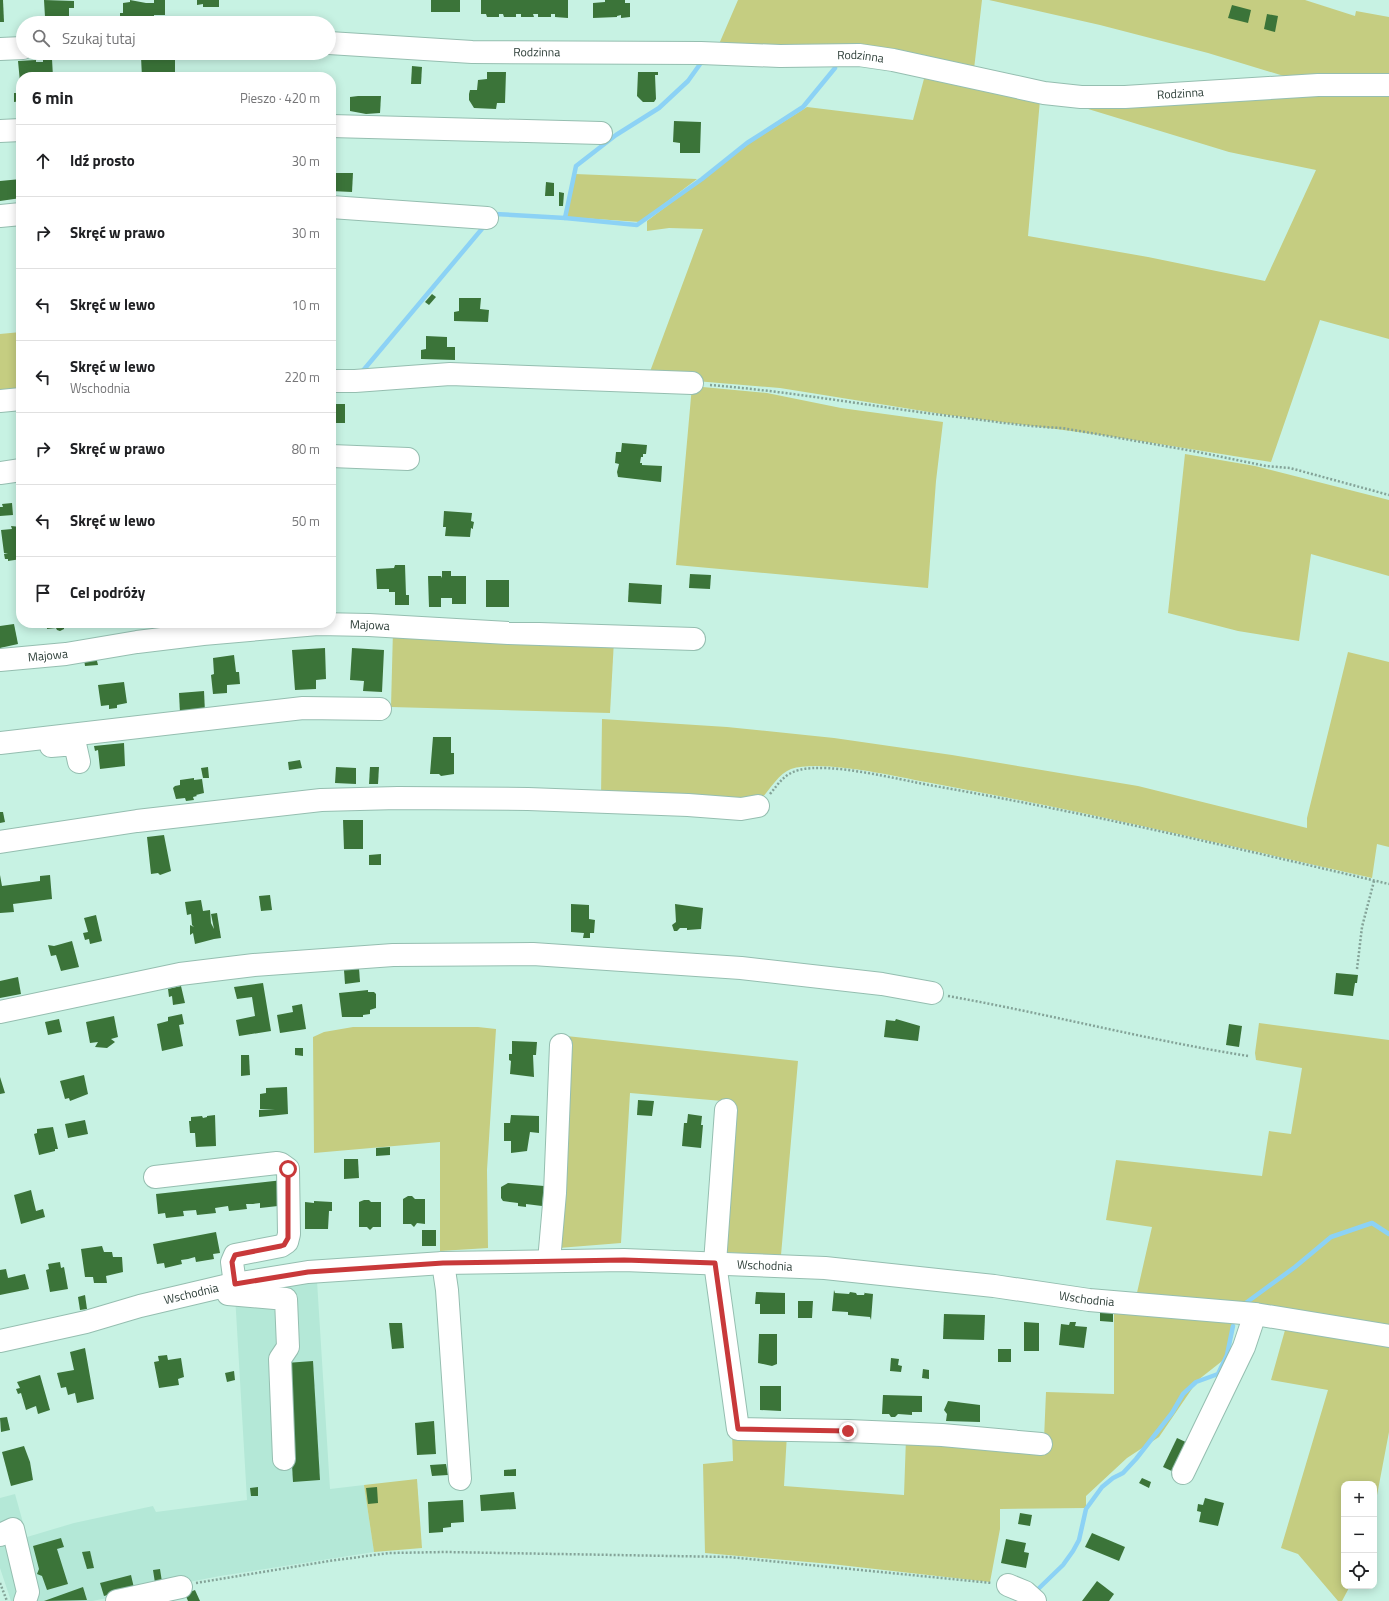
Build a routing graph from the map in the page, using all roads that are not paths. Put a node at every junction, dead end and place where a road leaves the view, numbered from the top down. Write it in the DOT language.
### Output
graph roads {
  1 [pos="336,43"];
  2 [pos="16,48"];
  3 [pos="0,49"];
  4 [pos="1389,85"];
  5 [pos="336,126"];
  6 [pos="16,130"];
  7 [pos="0,131"];
  8 [pos="601,133"];
  9 [pos="336,207"];
  10 [pos="16,214"];
  11 [pos="0,216"];
  12 [pos="487,218"];
  13 [pos="336,381"];
  14 [pos="692,383"];
  15 [pos="16,400"];
  16 [pos="0,402"];
  17 [pos="336,456"];
  18 [pos="408,459"];
  19 [pos="16,471"];
  20 [pos="0,473"];
  21 [pos="336,624"];
  22 [pos="272,628"];
  23 [pos="694,638"];
  24 [pos="0,660"];
  25 [pos="380,709"];
  26 [pos="0,743"];
  27 [pos="0,754"];
  28 [pos="79,762"];
  29 [pos="758,806"];
  30 [pos="0,842"];
  31 [pos="932,993"];
  32 [pos="0,1012"];
  33 [pos="561,1045"];
  34 [pos="726,1110"];
  35 [pos="154,1177"];
  36 [pos="549,1261"];
  37 [pos="443,1263"];
  38 [pos="715,1263"];
  39 [pos="235,1284"];
  40 [pos="189,1295"];
  41 [pos="1255,1314"];
  42 [pos="1389,1336"];
  43 [pos="0,1341"];
  44 [pos="1041,1444"];
  45 [pos="284,1459"];
  46 [pos="1183,1474"];
  47 [pos="460,1478"];
  48 [pos="0,1535"];
  49 [pos="1008,1585"];
  50 [pos="181,1587"];
  51 [pos="25,1601"];
  52 [pos="117,1601"];
  53 [pos="1035,1601"];
  1 -- 4 [label="street, Rodzinna"];
  2 -- 3 [label="street"];
  5 -- 8 [label="street"];
  6 -- 7 [label="street"];
  9 -- 12 [label="street"];
  10 -- 11 [label="street"];
  13 -- 14 [label="street"];
  15 -- 16 [label="street"];
  17 -- 18 [label="street"];
  19 -- 20 [label="street"];
  21 -- 23 [label="street, Majowa"];
  22 -- 24 [label="street, Majowa"];
  25 -- 26 [label="street"];
  27 -- 28 [label="street"];
  29 -- 30 [label="street"];
  31 -- 32 [label="street"];
  33 -- 36 [label="street"];
  34 -- 38 [label="street"];
  35 -- 39 [label="street"];
  36 -- 37 [label="street, Wschodnia"];
  36 -- 38 [label="street, Wschodnia"];
  37 -- 39 [label="street, Wschodnia"];
  37 -- 47 [label="street"];
  38 -- 41 [label="street, Wschodnia"];
  38 -- 44 [label="street"];
  39 -- 40 [label="street, Wschodnia"];
  40 -- 43 [label="street, Wschodnia"];
  40 -- 45 [label="street"];
  41 -- 42 [label="street, Wschodnia"];
  41 -- 46 [label="street"];
  48 -- 51 [label="street"];
  49 -- 53 [label="street"];
  50 -- 52 [label="street"];
}
